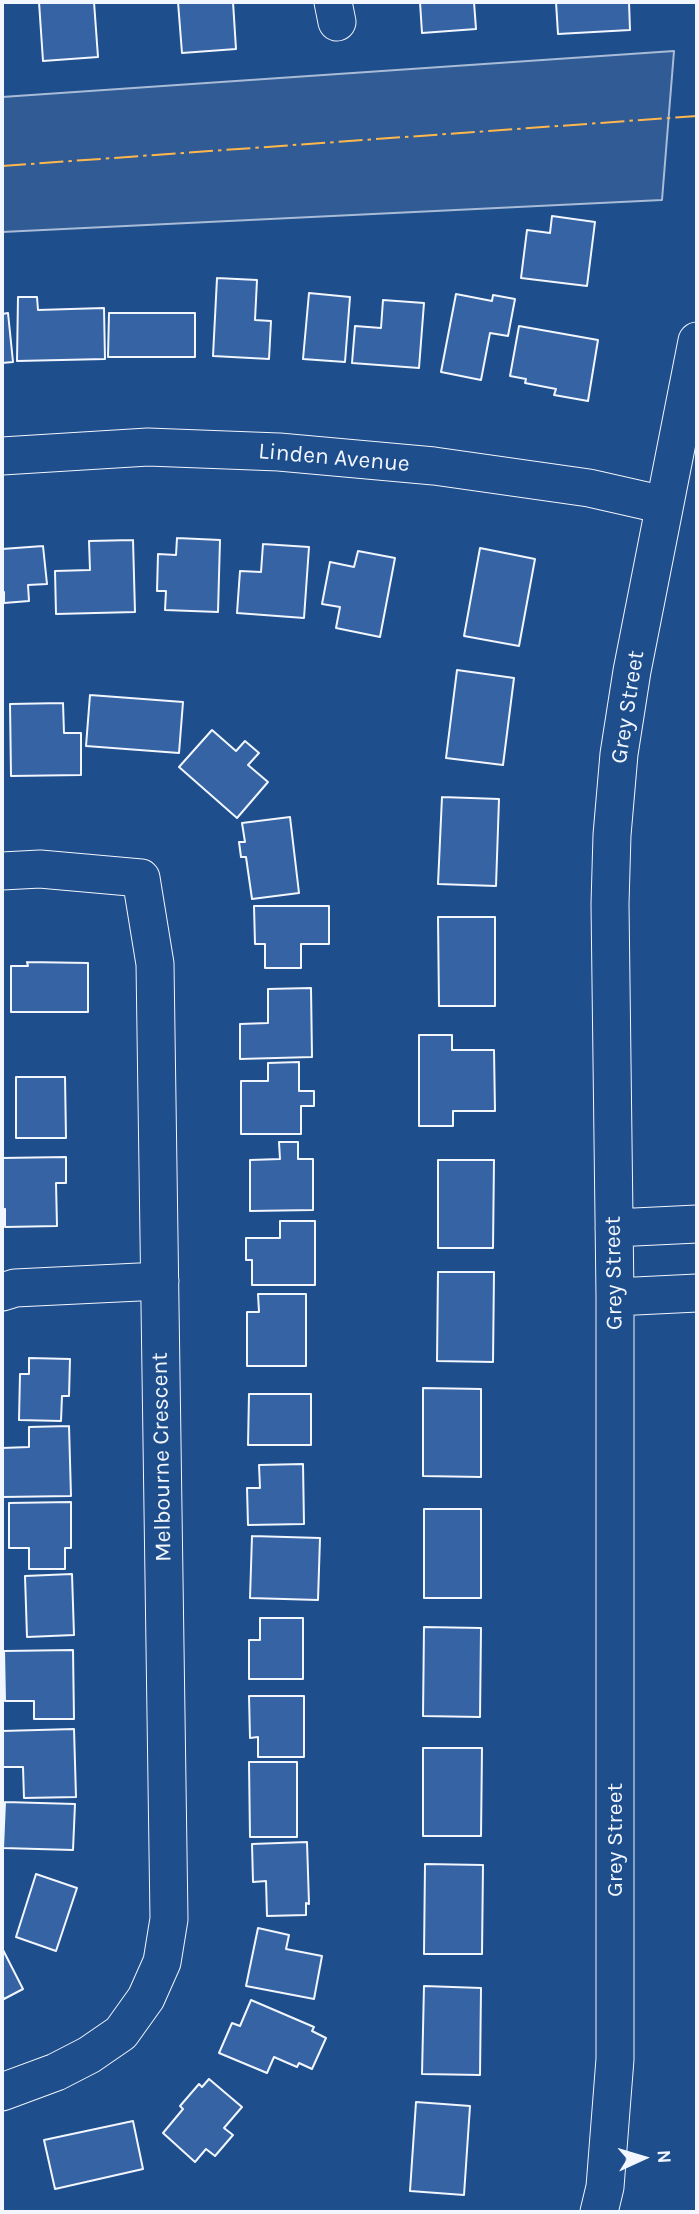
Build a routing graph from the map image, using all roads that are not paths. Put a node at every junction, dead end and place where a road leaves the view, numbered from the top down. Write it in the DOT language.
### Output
graph roads {
  1 [pos="697,341"];
  2 [pos="2,456"];
  3 [pos="664,505"];
  4 [pos="2,871"];
  5 [pos="697,1224"];
  6 [pos="614,1228"];
  7 [pos="160,1281"];
  8 [pos="2,1292"];
  9 [pos="697,1293"];
  10 [pos="615,1297"];
  11 [pos="2,2092"];
  12 [pos="599,2212"];
  1 -- 3 [label="street, Grey Street"];
  2 -- 3 [label="street, Linden Avenue"];
  3 -- 6 [label="street, Grey Street"];
  4 -- 7 [label="street, Melbourne Crescent"];
  5 -- 6 [label="street"];
  6 -- 10 [label="street, Grey Street"];
  7 -- 8 [label="street"];
  7 -- 11 [label="street, Melbourne Crescent"];
  9 -- 10 [label="street"];
  10 -- 12 [label="street, Grey Street"];
}
